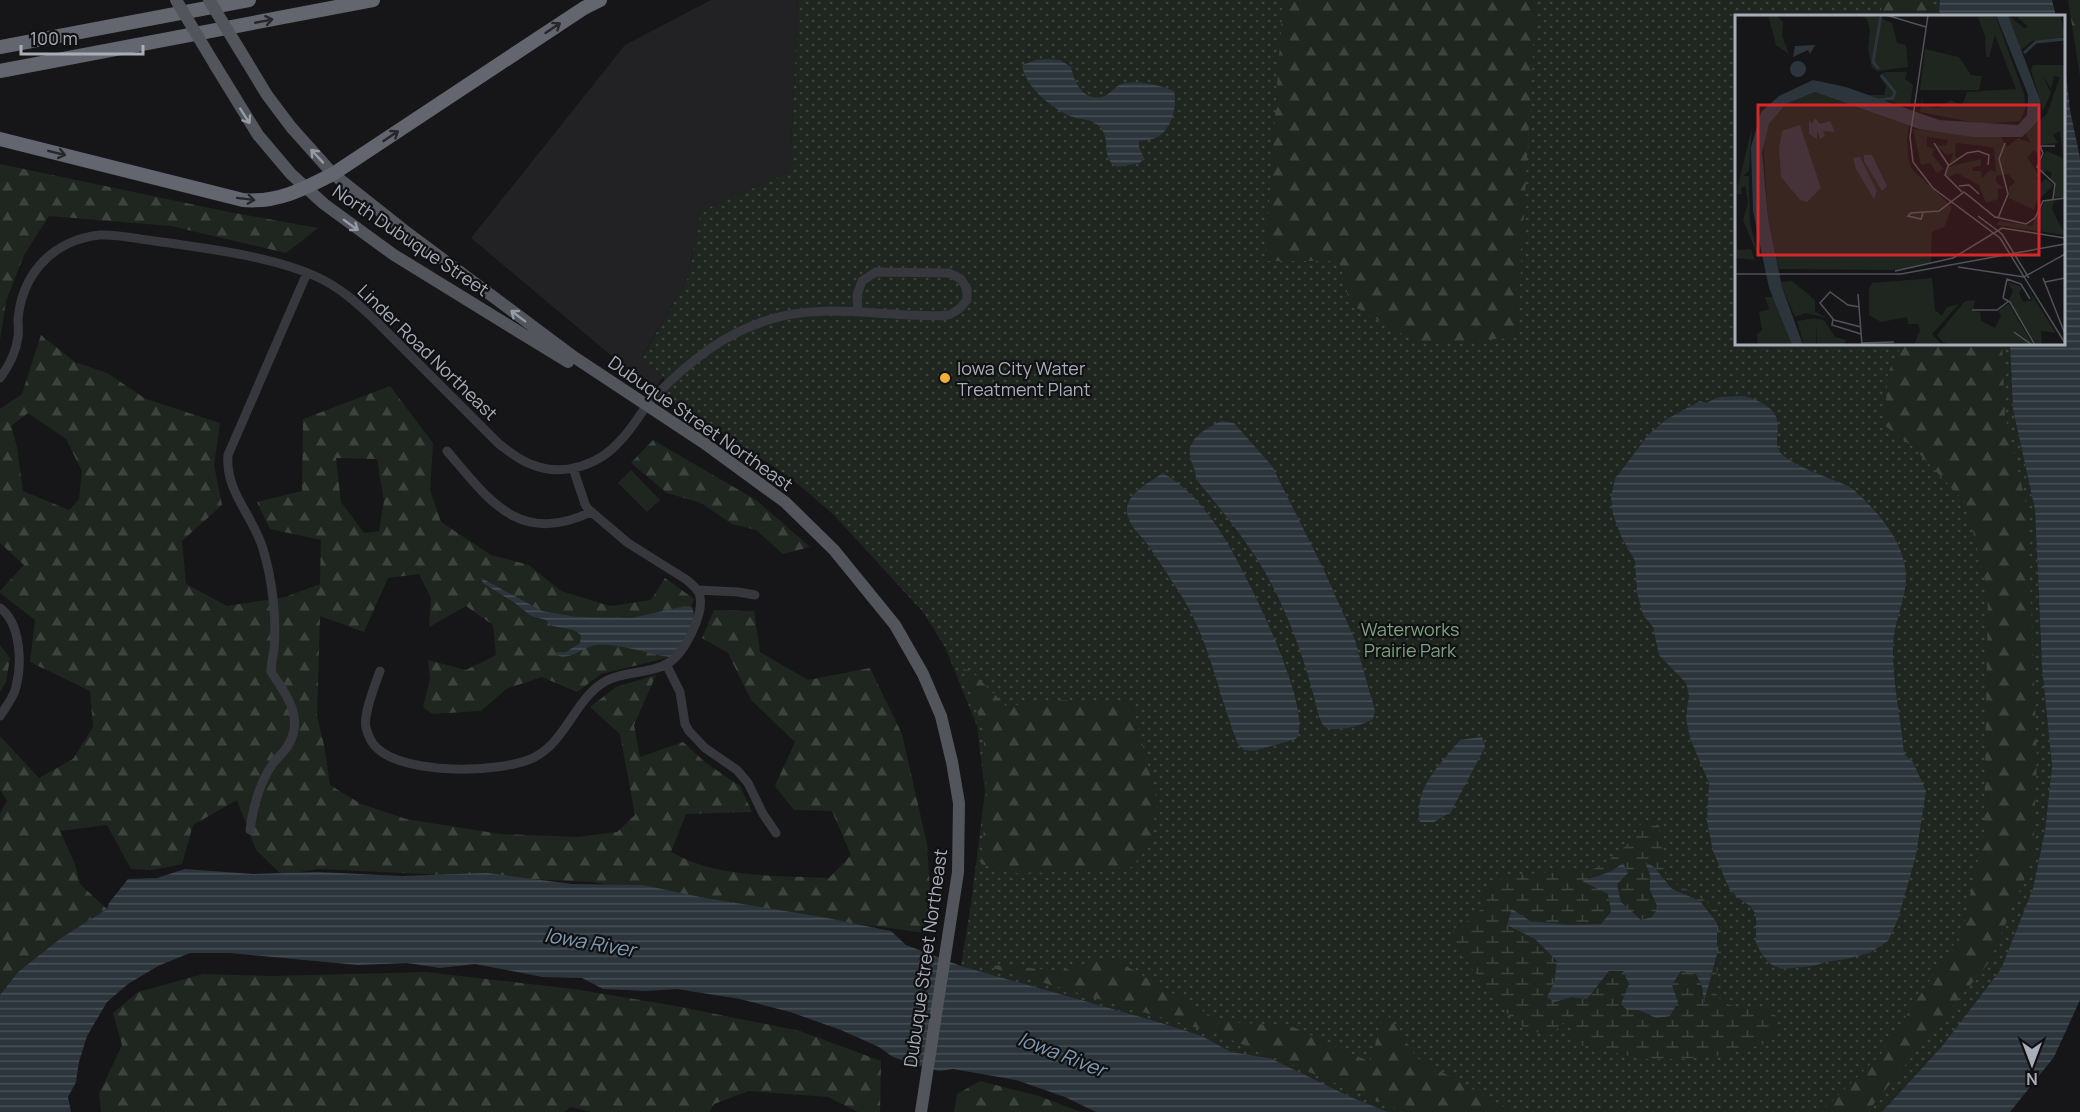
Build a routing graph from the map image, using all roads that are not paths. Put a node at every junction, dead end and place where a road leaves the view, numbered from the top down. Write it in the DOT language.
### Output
graph roads {
  1 [pos="176,0"];
  2 [pos="209,0"];
  3 [pos="249,0"];
  4 [pos="373,0"];
  5 [pos="600,0"];
  6 [pos="0,47"];
  7 [pos="0,71"];
  8 [pos="0,139"];
  9 [pos="333,174"];
  10 [pos="305,188"];
  11 [pos="307,273"];
  12 [pos="858,312"];
  13 [pos="0,378"];
  14 [pos="640,402"];
  15 [pos="447,451"];
  16 [pos="573,468"];
  17 [pos="591,512"];
  18 [pos="697,590"];
  19 [pos="755,596"];
  20 [pos="0,608"];
  21 [pos="666,664"];
  22 [pos="380,671"];
  23 [pos="0,716"];
  24 [pos="250,830"];
  25 [pos="776,834"];
  26 [pos="922,1108"];
  1 -- 10 [label="main road, North Dubuque Street, one-way, bridge"];
  9 -- 2 [label="main road, Dubuque Street Northeast, one-way, bridge"];
  3 -- 6 [label="highway"];
  7 -- 4 [label="highway, one-way"];
  9 -- 5 [label="highway, one-way"];
  8 -- 10 [label="highway, one-way"];
  9 -- 10 [label="highway"];
  14 -- 9 [label="main road, Dubuque Street Northeast, one-way"];
  10 -- 14 [label="main road, North Dubuque Street, one-way"];
  11 -- 13 [label="street, Linder Road Northeast"];
  11 -- 16 [label="street, Linder Road Northeast"];
  11 -- 24 [label="street"];
  12 -- 12 [label="street, Linder Road Northeast"];
  12 -- 14 [label="street, Linder Road Northeast"];
  14 -- 16 [label="street, Linder Road Northeast"];
  14 -- 26 [label="main road, Dubuque Street Northeast"];
  15 -- 17 [label="street"];
  16 -- 17 [label="street"];
  17 -- 18 [label="street"];
  18 -- 19 [label="street"];
  18 -- 21 [label="street"];
  20 -- 23 [label="street"];
  21 -- 22 [label="street"];
  21 -- 25 [label="street"];
}
